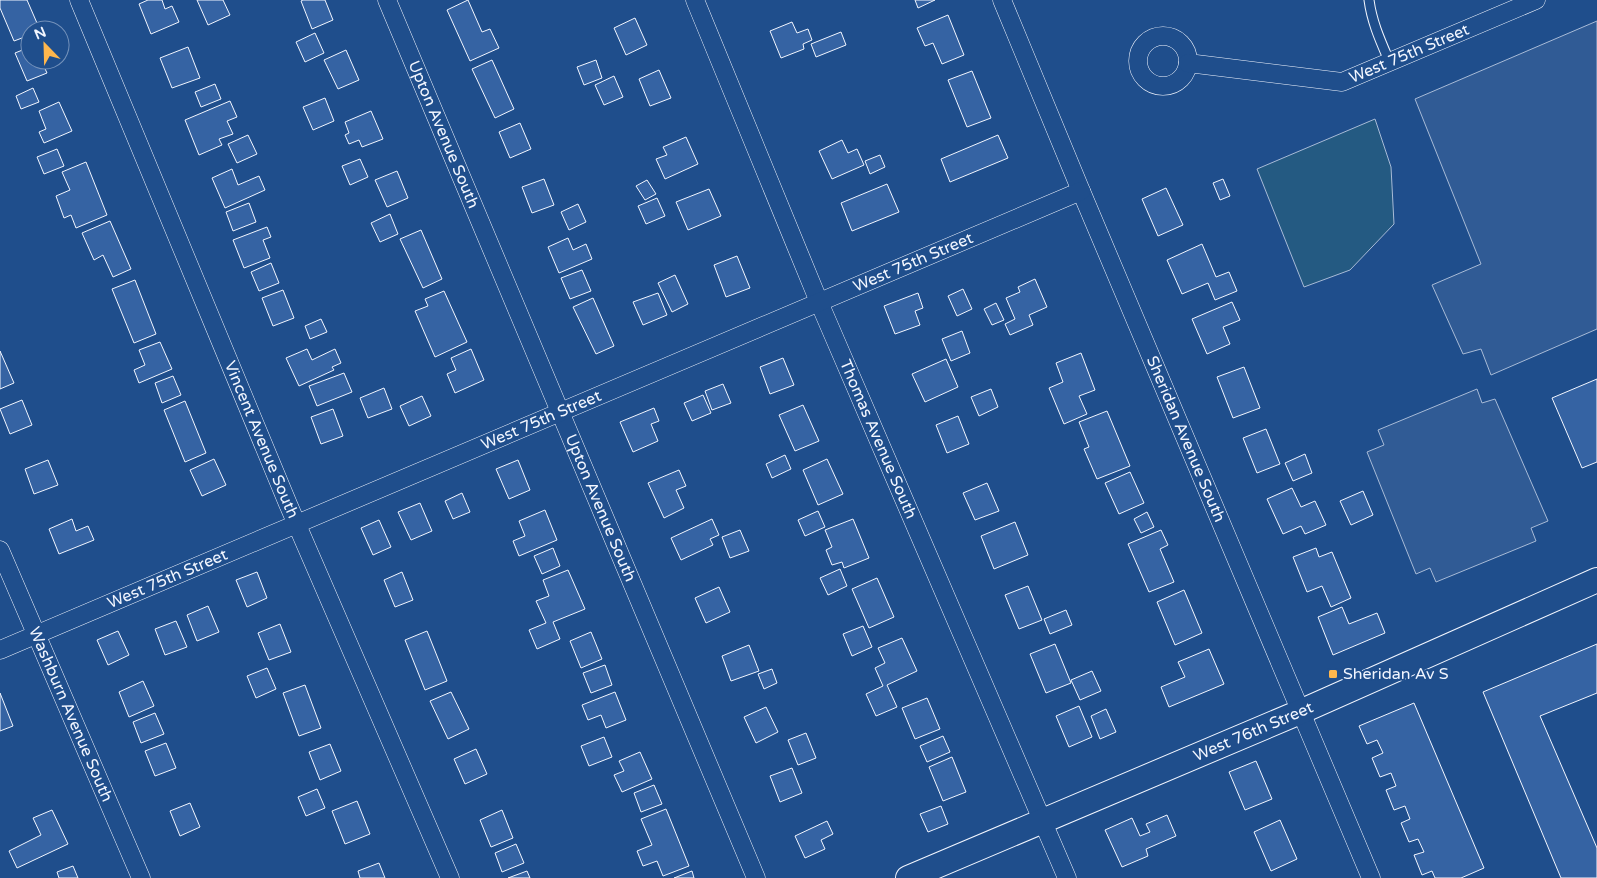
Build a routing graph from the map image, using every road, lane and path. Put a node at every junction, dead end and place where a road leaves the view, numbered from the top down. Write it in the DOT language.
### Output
graph roads {
  1 [pos="80,0"];
  2 [pos="387,0"];
  3 [pos="694,0"];
  4 [pos="1002,0"];
  5 [pos="1369,0"];
  6 [pos="1536,0"];
  7 [pos="1188,63"];
  8 [pos="1390,63"];
  9 [pos="1081,191"];
  10 [pos="819,302"];
  11 [pos="560,412"];
  12 [pos="296,524"];
  13 [pos="0,550"];
  14 [pos="1597,580"];
  15 [pos="36,635"];
  16 [pos="0,650"];
  17 [pos="1300,712"];
  18 [pos="1043,821"];
  19 [pos="141,878"];
  20 [pos="450,878"];
  21 [pos="756,878"];
  22 [pos="908,878"];
  23 [pos="1067,878"];
  24 [pos="1371,878"];
  1 -- 12 [label="street, Vincent Avenue South"];
  2 -- 11 [label="street, Upton Avenue South"];
  3 -- 10 [label="street, Thomas Avenue South"];
  4 -- 9 [label="street, Sheridan Avenue South"];
  5 -- 8 [label="lane"];
  6 -- 8 [label="street, West 75th Street"];
  7 -- 8 [label="street, West 75th Street"];
  9 -- 10 [label="street, West 75th Street"];
  9 -- 17 [label="street, Sheridan Avenue South"];
  10 -- 11 [label="street, West 75th Street"];
  10 -- 18 [label="street, Thomas Avenue South"];
  11 -- 12 [label="street, West 75th Street"];
  11 -- 21 [label="street, Upton Avenue South"];
  12 -- 15 [label="street, West 75th Street"];
  12 -- 20 [label="street, Vincent Avenue South"];
  13 -- 15 [label="street, Washburn Avenue South"];
  14 -- 17 [label="street, West 76th Street"];
  15 -- 16 [label="street, West 75th Street"];
  15 -- 19 [label="street, Washburn Avenue South"];
  17 -- 18 [label="street, West 76th Street"];
  17 -- 24 [label="street, Sheridan Avenue South"];
  18 -- 22 [label="street, West 76th Street"];
  18 -- 23 [label="street, Thomas Avenue South"];
}
